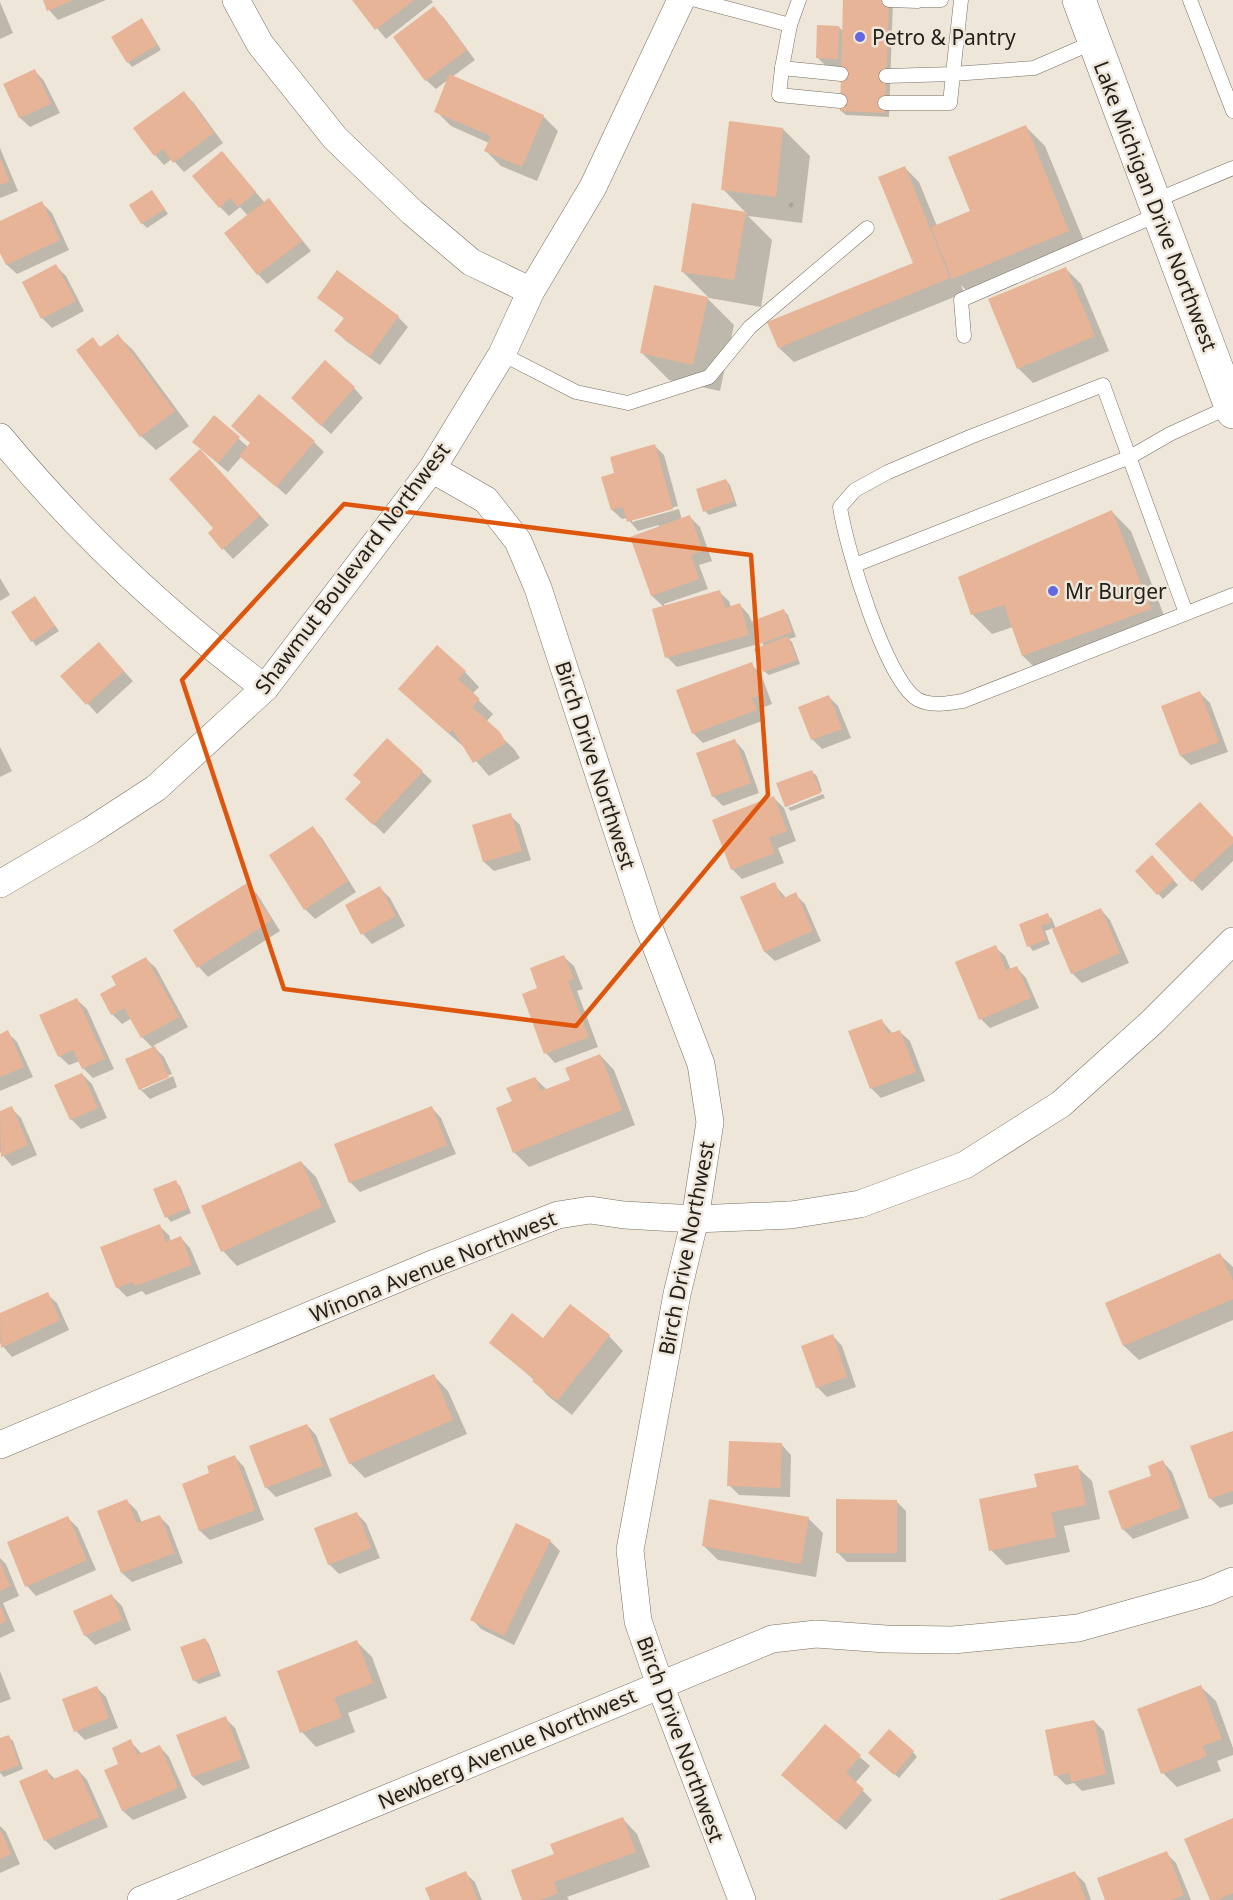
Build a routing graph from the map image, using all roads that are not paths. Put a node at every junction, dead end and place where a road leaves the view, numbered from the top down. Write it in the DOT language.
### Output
graph roads {
  1 [pos="236,0"];
  2 [pos="681,0"];
  3 [pos="696,0"];
  4 [pos="799,0"];
  5 [pos="889,0"];
  6 [pos="918,0"];
  7 [pos="941,0"];
  8 [pos="962,0"];
  9 [pos="1079,0"];
  10 [pos="1190,0"];
  11 [pos="790,25"];
  12 [pos="1094,42"];
  13 [pos="782,68"];
  14 [pos="841,74"];
  15 [pos="953,74"];
  16 [pos="886,76"];
  17 [pos="840,101"];
  18 [pos="885,103"];
  19 [pos="1233,111"];
  20 [pos="1233,168"];
  21 [pos="1156,207"];
  22 [pos="867,228"];
  23 [pos="531,291"];
  24 [pos="964,336"];
  25 [pos="502,354"];
  26 [pos="1232,409"];
  27 [pos="0,437"];
  28 [pos="1130,457"];
  29 [pos="432,469"];
  30 [pos="855,565"];
  31 [pos="1233,595"];
  32 [pos="1186,613"];
  33 [pos="265,688"];
  34 [pos="0,884"];
  35 [pos="1233,941"];
  36 [pos="695,1219"];
  37 [pos="0,1445"];
  38 [pos="1233,1581"];
  39 [pos="660,1685"];
  40 [pos="141,1900"];
  41 [pos="742,1900"];
  1 -- 23 [label="street"];
  2 -- 23 [label="street, Shawmut Boulevard Northwest"];
  3 -- 11 [label="lane"];
  4 -- 11 [label="lane"];
  5 -- 6 [label="lane"];
  6 -- 7 [label="lane"];
  8 -- 15 [label="lane"];
  9 -- 12 [label="highway, Lake Michigan Drive Northwest"];
  10 -- 19 [label="lane"];
  11 -- 13 [label="lane"];
  12 -- 15 [label="lane"];
  12 -- 21 [label="highway, Lake Michigan Drive Northwest"];
  13 -- 14 [label="lane"];
  13 -- 17 [label="lane"];
  15 -- 16 [label="lane"];
  15 -- 18 [label="lane"];
  20 -- 21 [label="lane"];
  21 -- 24 [label="lane"];
  21 -- 26 [label="highway, Lake Michigan Drive Northwest"];
  22 -- 25 [label="lane"];
  23 -- 25 [label="street, Shawmut Boulevard Northwest"];
  25 -- 29 [label="street, Shawmut Boulevard Northwest"];
  26 -- 28 [label="lane"];
  27 -- 33 [label="street"];
  28 -- 30 [label="lane"];
  28 -- 30 [label="lane"];
  28 -- 32 [label="lane"];
  29 -- 33 [label="street, Shawmut Boulevard Northwest"];
  29 -- 36 [label="street, Birch Drive Northwest"];
  30 -- 32 [label="lane"];
  31 -- 32 [label="lane"];
  33 -- 34 [label="street, Shawmut Boulevard Northwest"];
  35 -- 36 [label="street, Winona Avenue Northwest"];
  36 -- 37 [label="street, Winona Avenue Northwest"];
  36 -- 39 [label="street, Birch Drive Northwest"];
  38 -- 39 [label="street, Newberg Avenue Northwest"];
  39 -- 40 [label="street, Newberg Avenue Northwest"];
  39 -- 41 [label="street, Birch Drive Northwest"];
}
